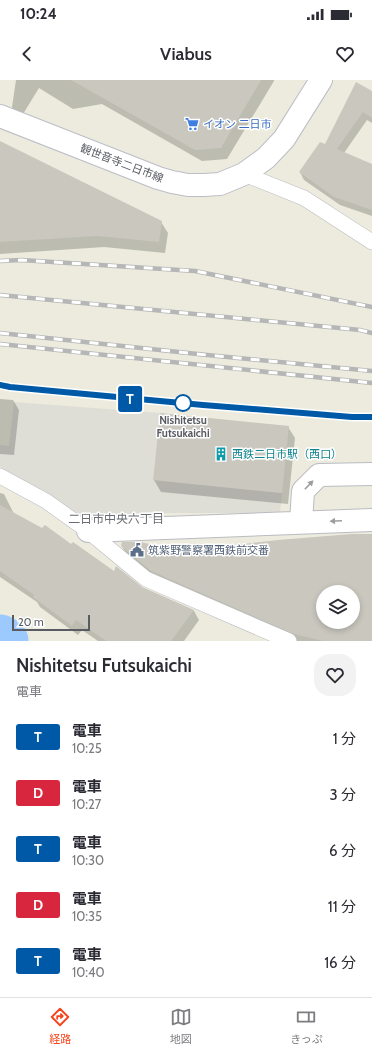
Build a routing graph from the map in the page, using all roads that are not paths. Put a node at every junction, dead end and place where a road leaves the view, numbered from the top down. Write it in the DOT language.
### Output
graph roads {
  1 [pos="320,80"];
  2 [pos="0,116"];
  3 [pos="244,174"];
  4 [pos="372,242"];
  5 [pos="372,474"];
  6 [pos="0,476"];
  7 [pos="372,520"];
  8 [pos="301,522"];
  9 [pos="88,531"];
  10 [pos="290,641"];
  1 -- 3 [label="street, 観世音寺二日市線"];
  2 -- 3 [label="street, 観世音寺二日市線"];
  3 -- 4 [label="lane"];
  8 -- 5 [label="street, one-way"];
  6 -- 9 [label="lane"];
  7 -- 8 [label="street, one-way"];
  8 -- 9 [label="street"];
  9 -- 10 [label="lane"];
}
